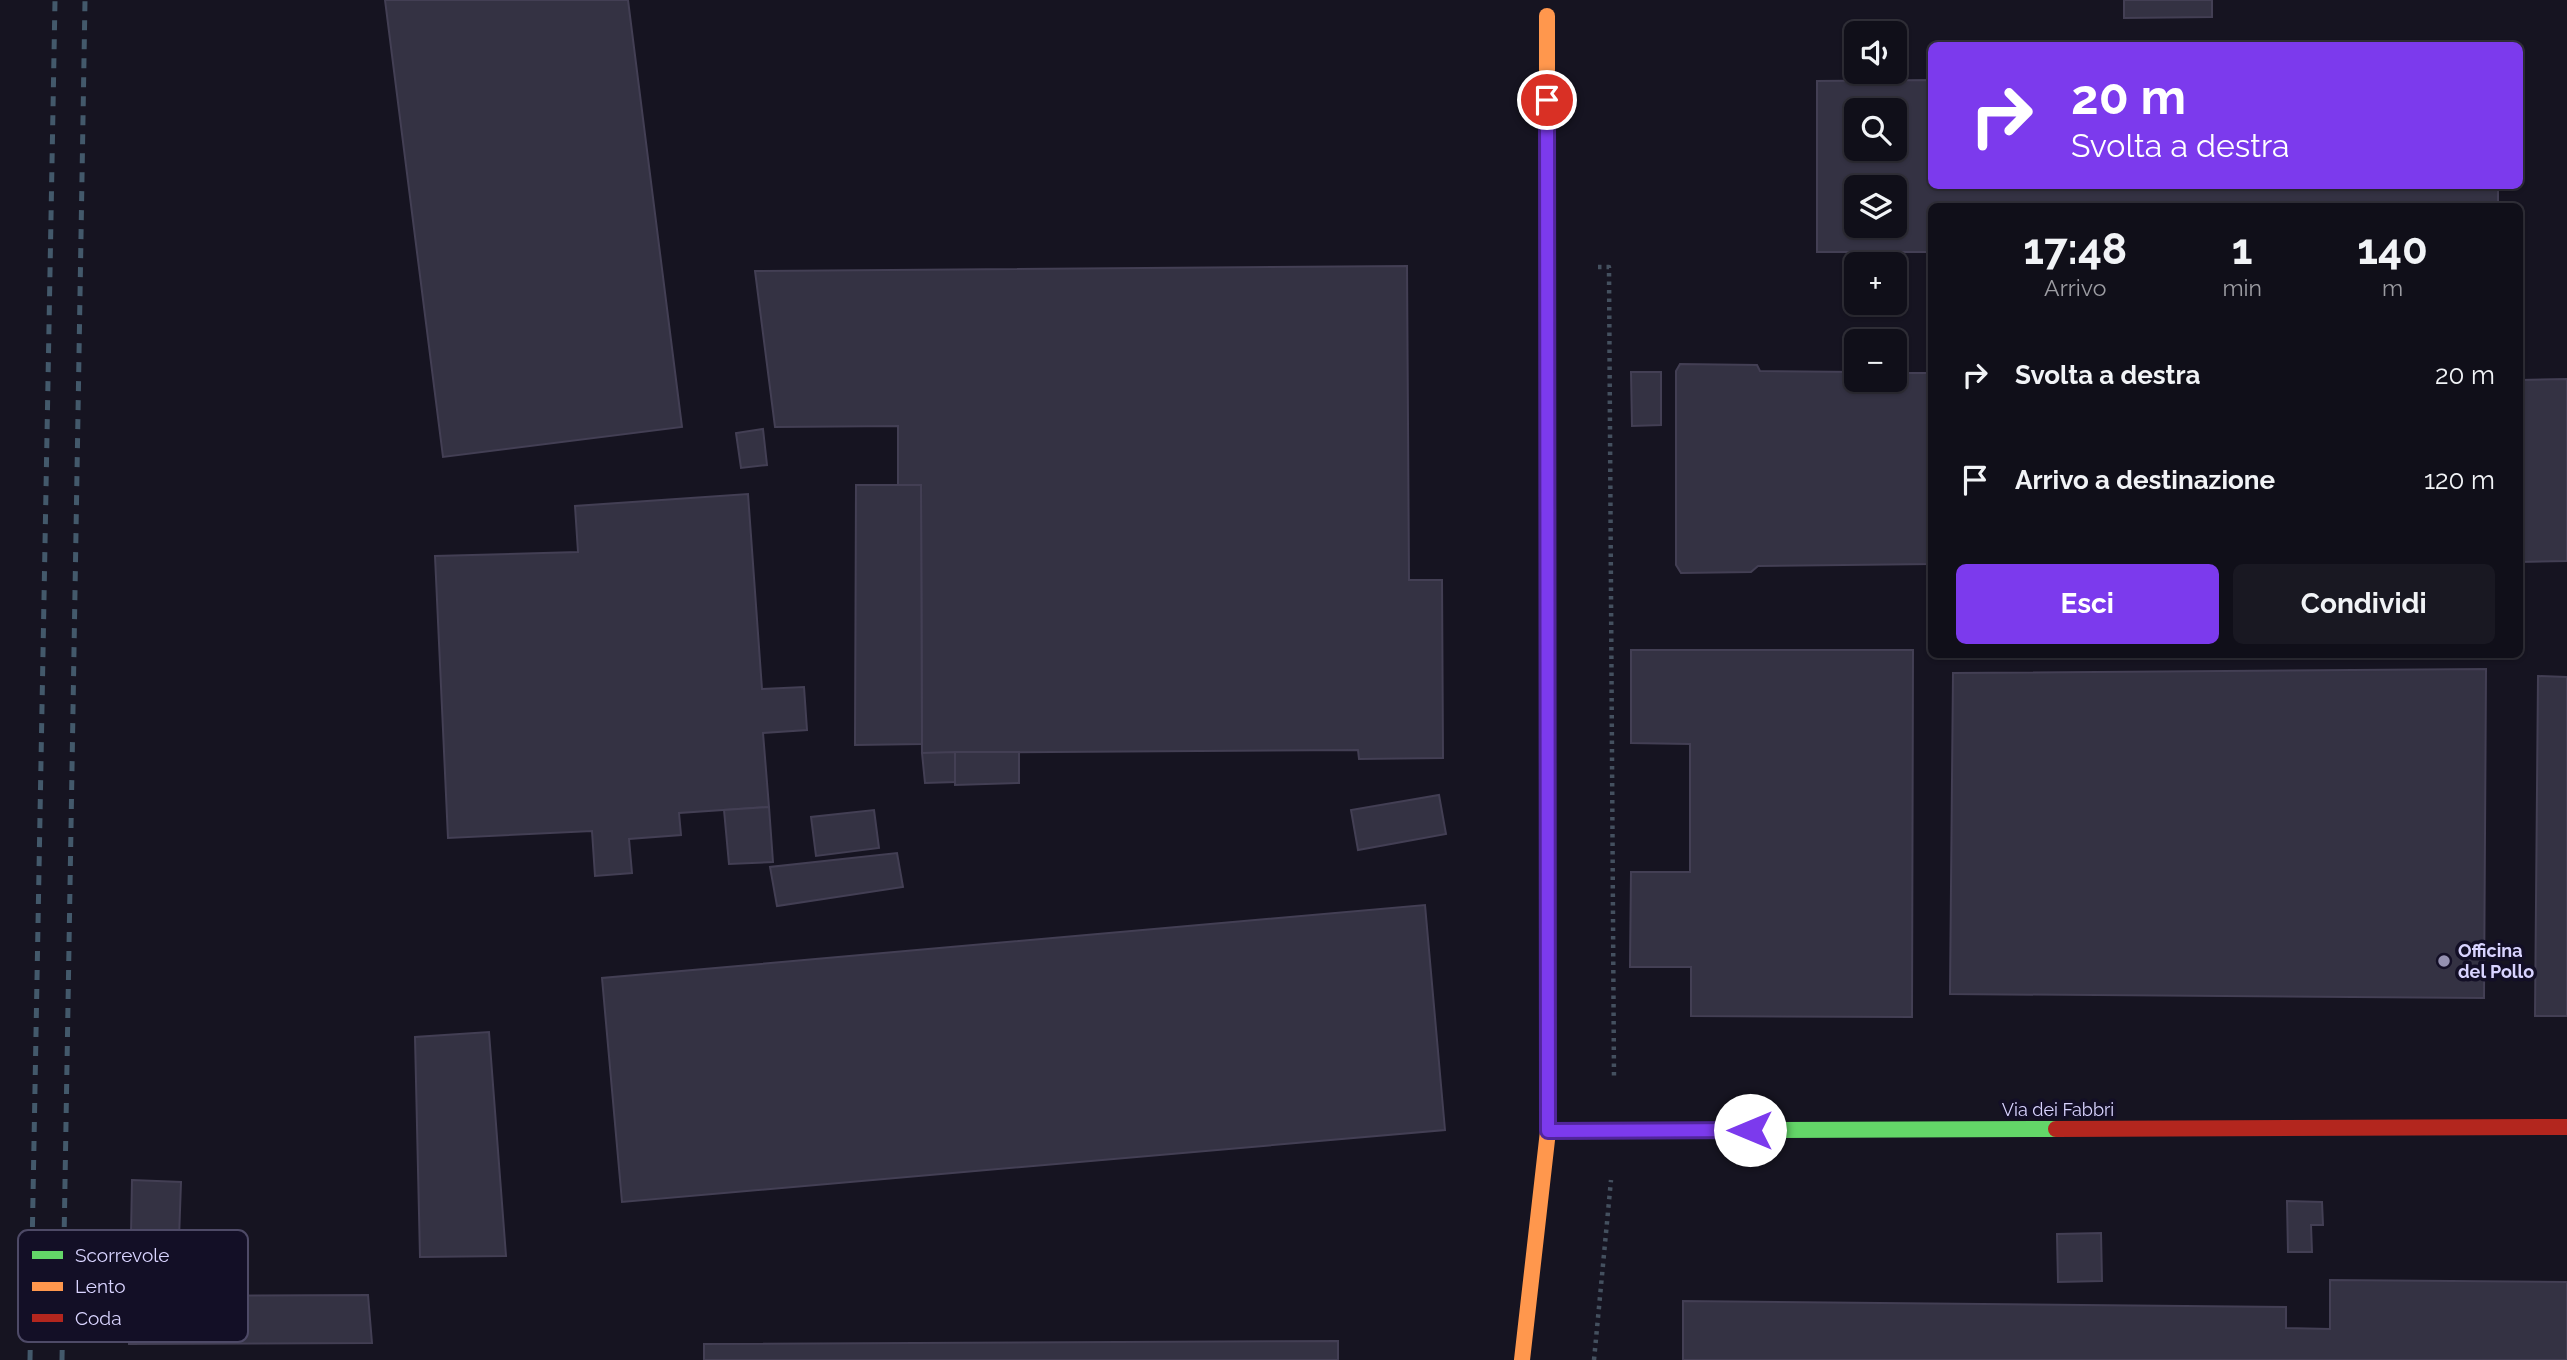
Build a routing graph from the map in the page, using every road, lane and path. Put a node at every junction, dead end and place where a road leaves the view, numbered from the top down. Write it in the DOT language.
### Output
graph roads {
  1 [pos="1547,16"];
  2 [pos="1546,267"];
  3 [pos="2567,1127"];
  4 [pos="1548,1131"];
  5 [pos="1614,1131"];
  6 [pos="1522,1360"];
  7 [pos="1594,1360"];
  1 -- 2 [label="street"];
  2 -- 4 [label="street"];
  2 -- 5 [label="path"];
  3 -- 5 [label="street, Via dei Fabbri"];
  4 -- 5 [label="street, Via dei Fabbri"];
  4 -- 6 [label="street"];
  5 -- 7 [label="path"];
}
